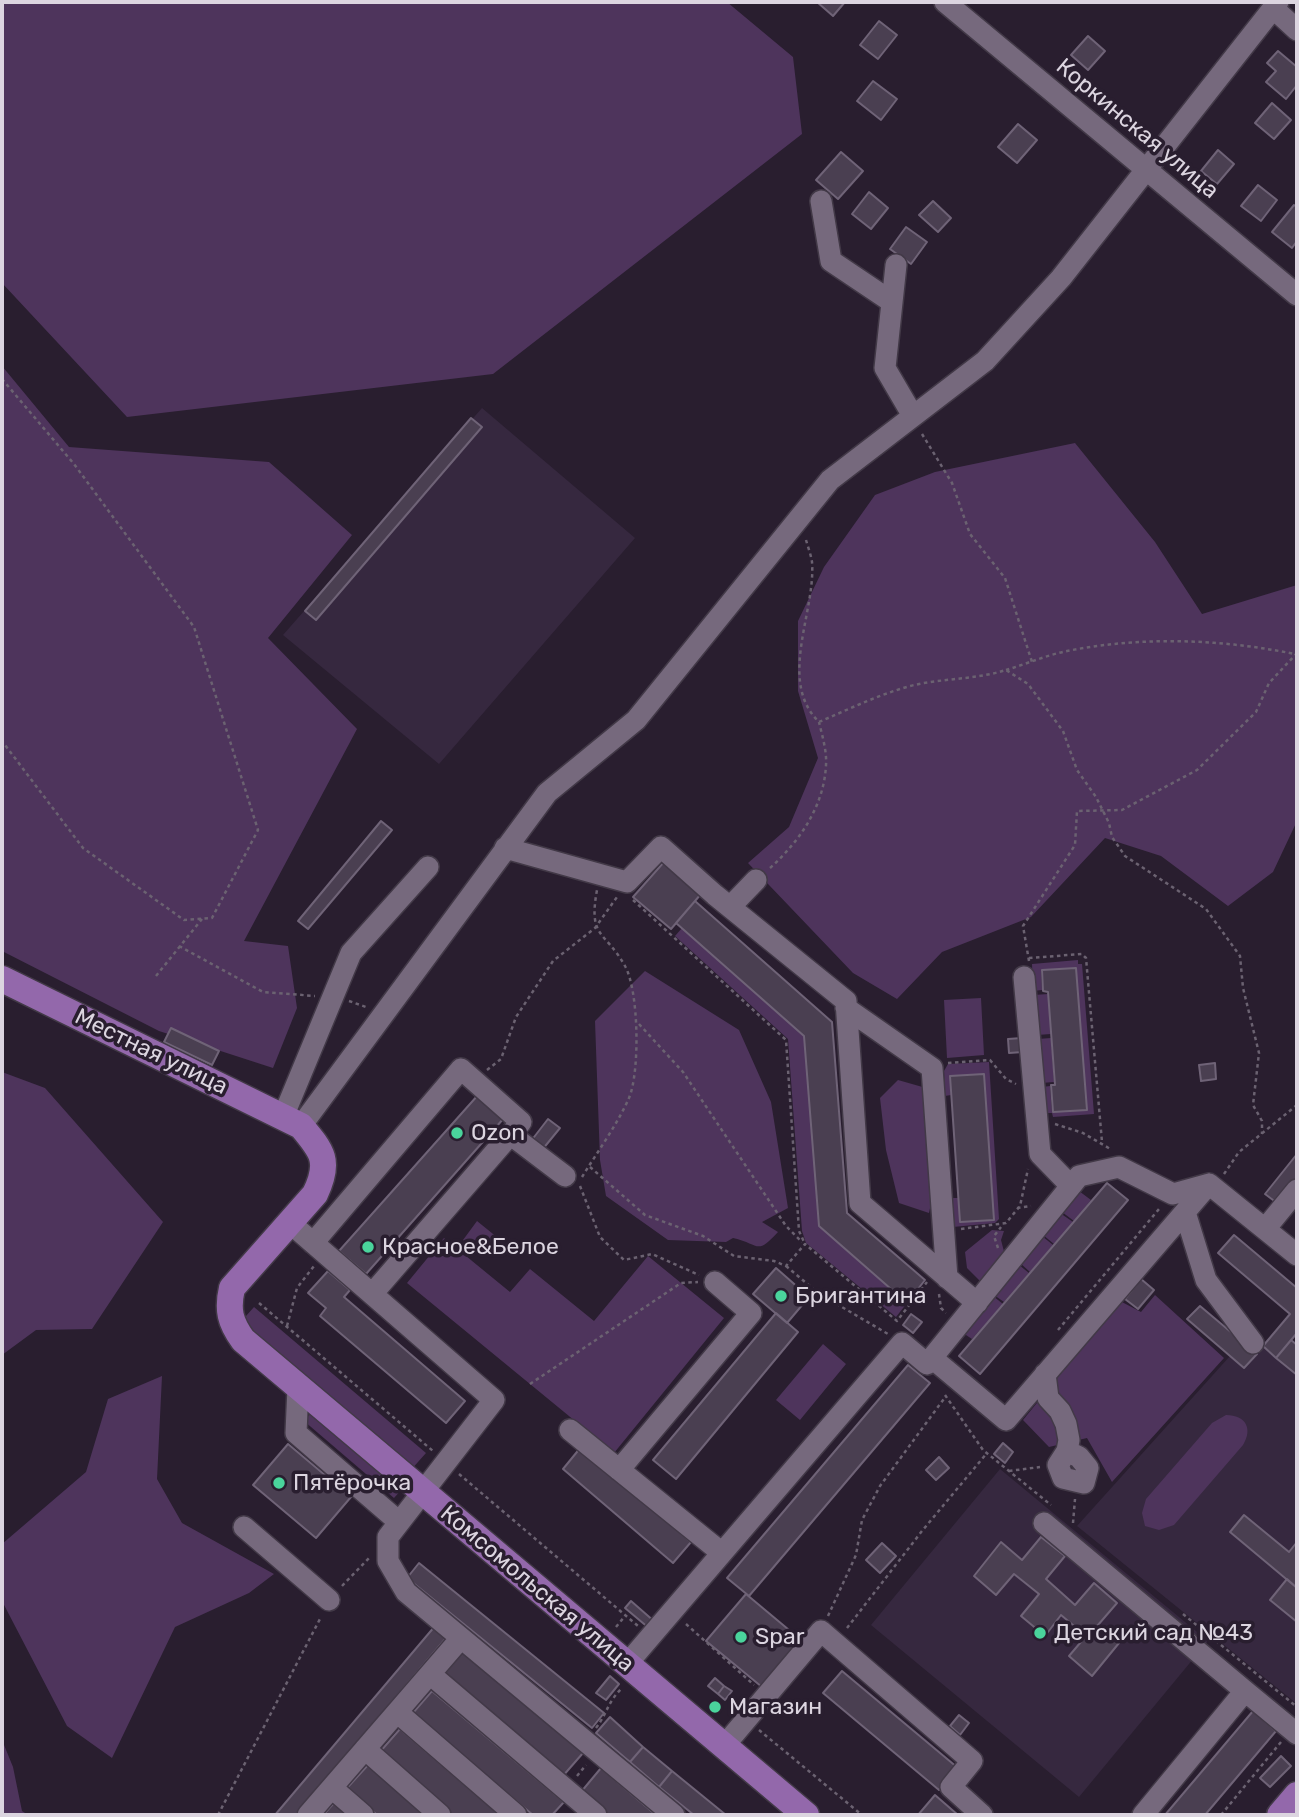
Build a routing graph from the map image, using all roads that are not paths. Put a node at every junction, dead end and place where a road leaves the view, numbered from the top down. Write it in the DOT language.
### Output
graph roads {
  1 [pos="945,2"];
  2 [pos="1275,5"];
  3 [pos="1297,30"];
  4 [pos="1146,172"];
  5 [pos="821,201"];
  6 [pos="896,265"];
  7 [pos="1297,295"];
  8 [pos="892,302"];
  9 [pos="911,417"];
  10 [pos="505,848"];
  11 [pos="428,867"];
  12 [pos="756,880"];
  13 [pos="730,908"];
  14 [pos="1028,968"];
  15 [pos="2,979"];
  16 [pos="846,1008"];
  17 [pos="292,1122"];
  18 [pos="511,1135"];
  19 [pos="565,1176"];
  20 [pos="1071,1186"];
  21 [pos="1212,1186"];
  22 [pos="1297,1190"];
  23 [pos="1185,1212"];
  24 [pos="289,1222"];
  25 [pos="1265,1229"];
  26 [pos="319,1247"];
  27 [pos="1297,1255"];
  28 [pos="939,1280"];
  29 [pos="715,1282"];
  30 [pos="372,1294"];
  31 [pos="976,1303"];
  32 [pos="1252,1343"];
  33 [pos="932,1358"];
  34 [pos="1045,1374"];
  35 [pos="298,1387"];
  36 [pos="570,1430"];
  37 [pos="619,1470"];
  38 [pos="1077,1482"];
  39 [pos="423,1492"];
  40 [pos="1052,1515"];
  41 [pos="244,1527"];
  42 [pos="394,1530"];
  43 [pos="722,1553"];
  44 [pos="330,1600"];
  45 [pos="461,1638"];
  46 [pos="430,1674"];
  47 [pos="625,1676"];
  48 [pos="1245,1691"];
  49 [pos="397,1713"];
  50 [pos="1296,1733"];
  51 [pos="724,1746"];
  52 [pos="365,1749"];
  53 [pos="332,1788"];
  54 [pos="1297,1795"];
  55 [pos="308,1815"];
  56 [pos="363,1815"];
  57 [pos="440,1815"];
  58 [pos="516,1815"];
  59 [pos="596,1815"];
  60 [pos="674,1815"];
  61 [pos="806,1815"];
  62 [pos="982,1815"];
  63 [pos="1143,1815"];
  64 [pos="1280,1815"];
  1 -- 4 [label="street, Коркинская улица"];
  2 -- 3 [label="street"];
  2 -- 4 [label="street"];
  4 -- 7 [label="street, Коркинская улица"];
  4 -- 9 [label="street"];
  5 -- 8 [label="street"];
  6 -- 8 [label="street"];
  8 -- 9 [label="street"];
  9 -- 10 [label="street"];
  10 -- 13 [label="street"];
  10 -- 17 [label="street"];
  11 -- 17 [label="street"];
  12 -- 13 [label="street"];
  13 -- 16 [label="street"];
  14 -- 20 [label="street"];
  15 -- 17 [label="main road, Местная улица"];
  16 -- 28 [label="street"];
  16 -- 28 [label="street"];
  17 -- 24 [label="main road, Комсомольская улица"];
  18 -- 19 [label="street"];
  18 -- 26 [label="street"];
  18 -- 30 [label="street"];
  20 -- 21 [label="street"];
  20 -- 31 [label="street"];
  21 -- 23 [label="street"];
  21 -- 25 [label="street"];
  22 -- 25 [label="street"];
  23 -- 32 [label="street"];
  23 -- 34 [label="street"];
  24 -- 26 [label="street"];
  24 -- 35 [label="main road, Комсомольская улица"];
  25 -- 27 [label="street"];
  26 -- 30 [label="street"];
  28 -- 31 [label="street"];
  29 -- 37 [label="street"];
  30 -- 39 [label="street"];
  31 -- 33 [label="street"];
  33 -- 34 [label="street"];
  33 -- 43 [label="street"];
  34 -- 38 [label="street"];
  35 -- 39 [label="main road, Комсомольская улица"];
  35 -- 42 [label="street"];
  36 -- 37 [label="street"];
  37 -- 43 [label="street"];
  39 -- 42 [label="street"];
  39 -- 47 [label="main road, Комсомольская улица"];
  40 -- 48 [label="street"];
  41 -- 44 [label="street"];
  42 -- 45 [label="street"];
  43 -- 47 [label="street"];
  45 -- 46 [label="street"];
  45 -- 60 [label="street"];
  46 -- 49 [label="street"];
  46 -- 59 [label="street"];
  47 -- 51 [label="main road, Комсомольская улица"];
  48 -- 50 [label="street"];
  48 -- 63 [label="street"];
  49 -- 52 [label="street"];
  49 -- 58 [label="street"];
  51 -- 61 [label="main road, Комсомольская улица"];
  51 -- 62 [label="street"];
  52 -- 53 [label="street"];
  52 -- 57 [label="street"];
  53 -- 55 [label="street"];
  53 -- 56 [label="street"];
  54 -- 64 [label="main road"];
}
